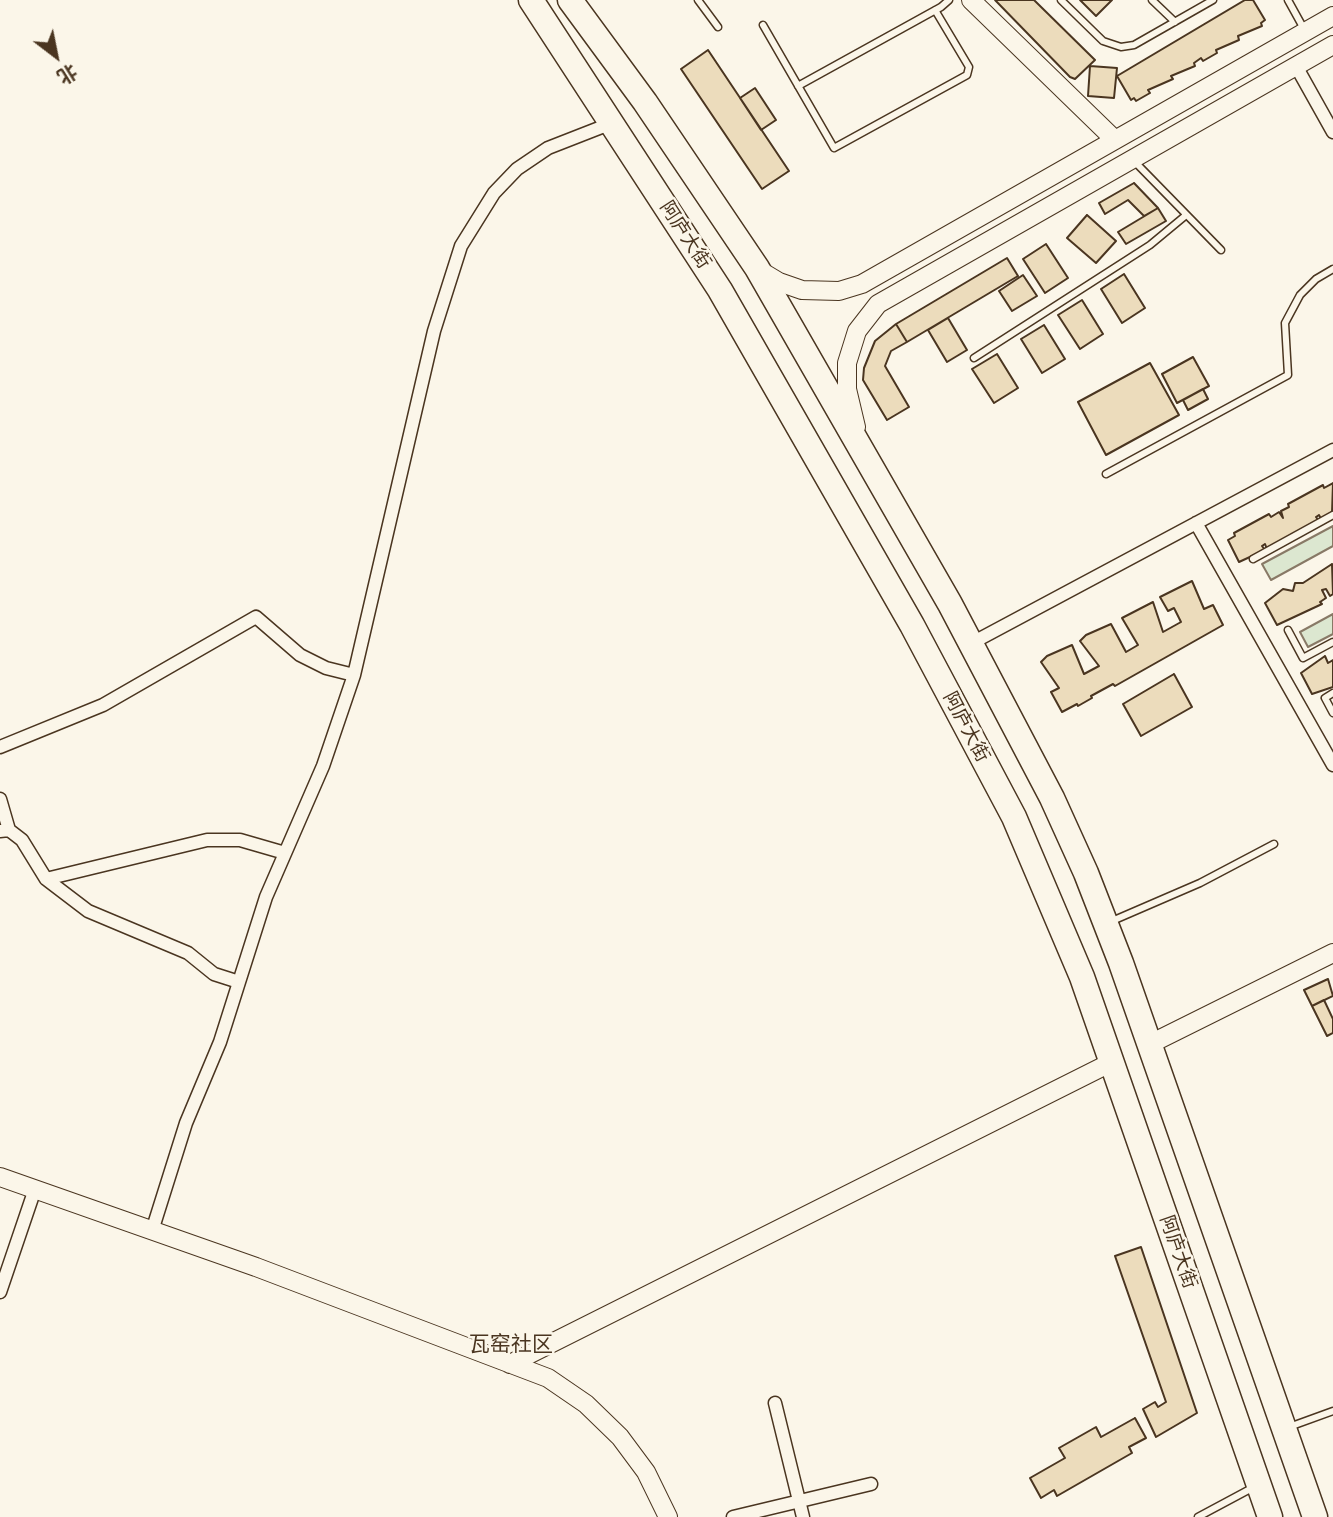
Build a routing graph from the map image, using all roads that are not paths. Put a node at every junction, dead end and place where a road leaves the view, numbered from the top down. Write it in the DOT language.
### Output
graph roads {
  1 [pos="530,0"];
  2 [pos="570,0"];
  3 [pos="698,0"];
  4 [pos="948,0"];
  5 [pos="971,0"];
  6 [pos="1061,0"];
  7 [pos="1152,0"];
  8 [pos="1213,0"];
  9 [pos="1288,0"];
  10 [pos="935,10"];
  11 [pos="1333,16"];
  12 [pos="1175,22"];
  13 [pos="763,25"];
  14 [pos="718,27"];
  15 [pos="1306,32"];
  16 [pos="1333,45"];
  17 [pos="1296,66"];
  18 [pos="798,86"];
  19 [pos="612,123"];
  20 [pos="1333,132"];
  21 [pos="1115,140"];
  22 [pos="1132,159"];
  23 [pos="1185,216"];
  24 [pos="1221,250"];
  25 [pos="757,268"];
  26 [pos="1333,269"];
  27 [pos="974,358"];
  28 [pos="1333,450"];
  29 [pos="863,454"];
  30 [pos="1106,474"];
  31 [pos="1333,515"];
  32 [pos="1196,523"];
  33 [pos="1253,559"];
  34 [pos="1288,630"];
  35 [pos="1333,642"];
  36 [pos="970,644"];
  37 [pos="354,675"];
  38 [pos="1333,693"];
  39 [pos="1333,713"];
  40 [pos="0,747"];
  41 [pos="1333,765"];
  42 [pos="0,799"];
  43 [pos="5,830"];
  44 [pos="1274,844"];
  45 [pos="285,853"];
  46 [pos="46,879"];
  47 [pos="1107,923"];
  48 [pos="1333,953"];
  49 [pos="239,982"];
  50 [pos="1150,1044"];
  51 [pos="1112,1062"];
  52 [pos="0,1177"];
  53 [pos="0,1187"];
  54 [pos="33,1194"];
  55 [pos="152,1231"];
  56 [pos="0,1292"];
  57 [pos="510,1364"];
  58 [pos="775,1403"];
  59 [pos="1333,1411"];
  60 [pos="1284,1429"];
  61 [pos="871,1484"];
  62 [pos="1259,1485"];
  63 [pos="799,1501"];
  64 [pos="658,1517"];
  65 [pos="668,1517"];
  66 [pos="733,1517"];
  67 [pos="803,1517"];
  68 [pos="1198,1517"];
  69 [pos="1270,1517"];
  70 [pos="1315,1517"];
  1 -- 19 [label="highway, 阿庐大街"];
  2 -- 25 [label="highway"];
  3 -- 14 [label="lane"];
  4 -- 10 [label="lane"];
  5 -- 21 [label="street"];
  6 -- 12 [label="lane"];
  7 -- 12 [label="lane"];
  8 -- 12 [label="lane"];
  9 -- 15 [label="lane"];
  10 -- 18 [label="lane"];
  10 -- 18 [label="lane"];
  11 -- 15 [label="street"];
  13 -- 18 [label="lane"];
  15 -- 21 [label="street"];
  16 -- 17 [label="street"];
  17 -- 20 [label="street"];
  17 -- 22 [label="street"];
  19 -- 37 [label="street"];
  19 -- 51 [label="highway, 阿庐大街"];
  21 -- 25 [label="street"];
  22 -- 23 [label="lane"];
  22 -- 29 [label="street"];
  23 -- 24 [label="lane"];
  23 -- 27 [label="lane"];
  25 -- 29 [label="highway"];
  26 -- 30 [label="lane"];
  28 -- 32 [label="street"];
  29 -- 36 [label="highway"];
  31 -- 33 [label="lane"];
  32 -- 36 [label="street"];
  32 -- 41 [label="street"];
  34 -- 35 [label="lane"];
  36 -- 47 [label="highway"];
  37 -- 40 [label="street"];
  37 -- 45 [label="street"];
  38 -- 39 [label="lane"];
  42 -- 43 [label="street"];
  43 -- 46 [label="street"];
  44 -- 47 [label="lane"];
  45 -- 46 [label="street"];
  45 -- 49 [label="street"];
  46 -- 49 [label="street"];
  47 -- 50 [label="highway"];
  48 -- 50 [label="street"];
  49 -- 55 [label="street"];
  50 -- 60 [label="highway"];
  51 -- 57 [label="street"];
  51 -- 62 [label="highway, 阿庐大街"];
  52 -- 54 [label="street"];
  53 -- 54 [label="street"];
  54 -- 55 [label="street"];
  54 -- 56 [label="street"];
  54 -- 64 [label="street"];
  55 -- 57 [label="street"];
  57 -- 65 [label="street"];
  58 -- 63 [label="street"];
  59 -- 60 [label="lane"];
  60 -- 70 [label="highway"];
  61 -- 63 [label="street"];
  62 -- 68 [label="lane"];
  62 -- 69 [label="highway, 阿庐大街"];
  63 -- 66 [label="street"];
  63 -- 67 [label="street"];
}
